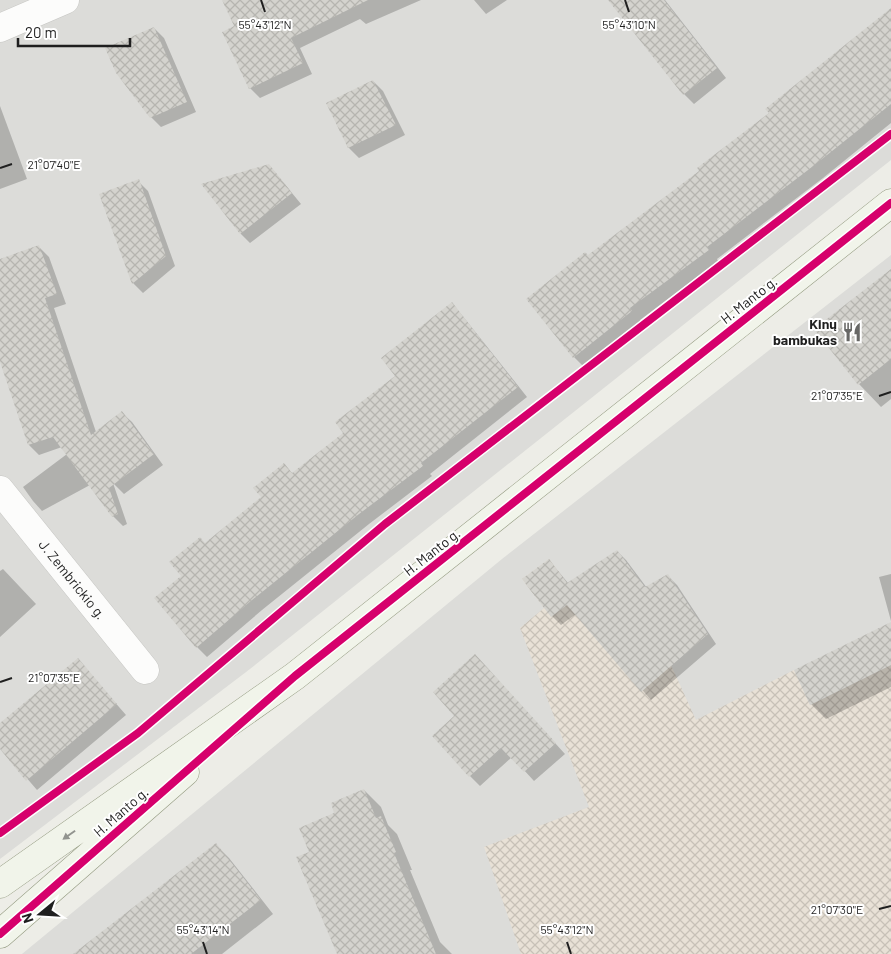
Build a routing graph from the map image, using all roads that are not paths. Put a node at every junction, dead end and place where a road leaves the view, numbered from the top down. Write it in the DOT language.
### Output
graph roads {
  1 [pos="65,0"];
  2 [pos="0,28"];
  3 [pos="891,203"];
  4 [pos="0,490"];
  5 [pos="145,670"];
  6 [pos="295,676"];
  7 [pos="0,884"];
  8 [pos="0,934"];
  1 -- 2 [label="street"];
  3 -- 6 [label="main road, H. Manto g."];
  4 -- 5 [label="street, J. Zembrickio g."];
  6 -- 7 [label="main road, H. Manto g., one-way"];
  6 -- 8 [label="main road, H. Manto g."];
}
